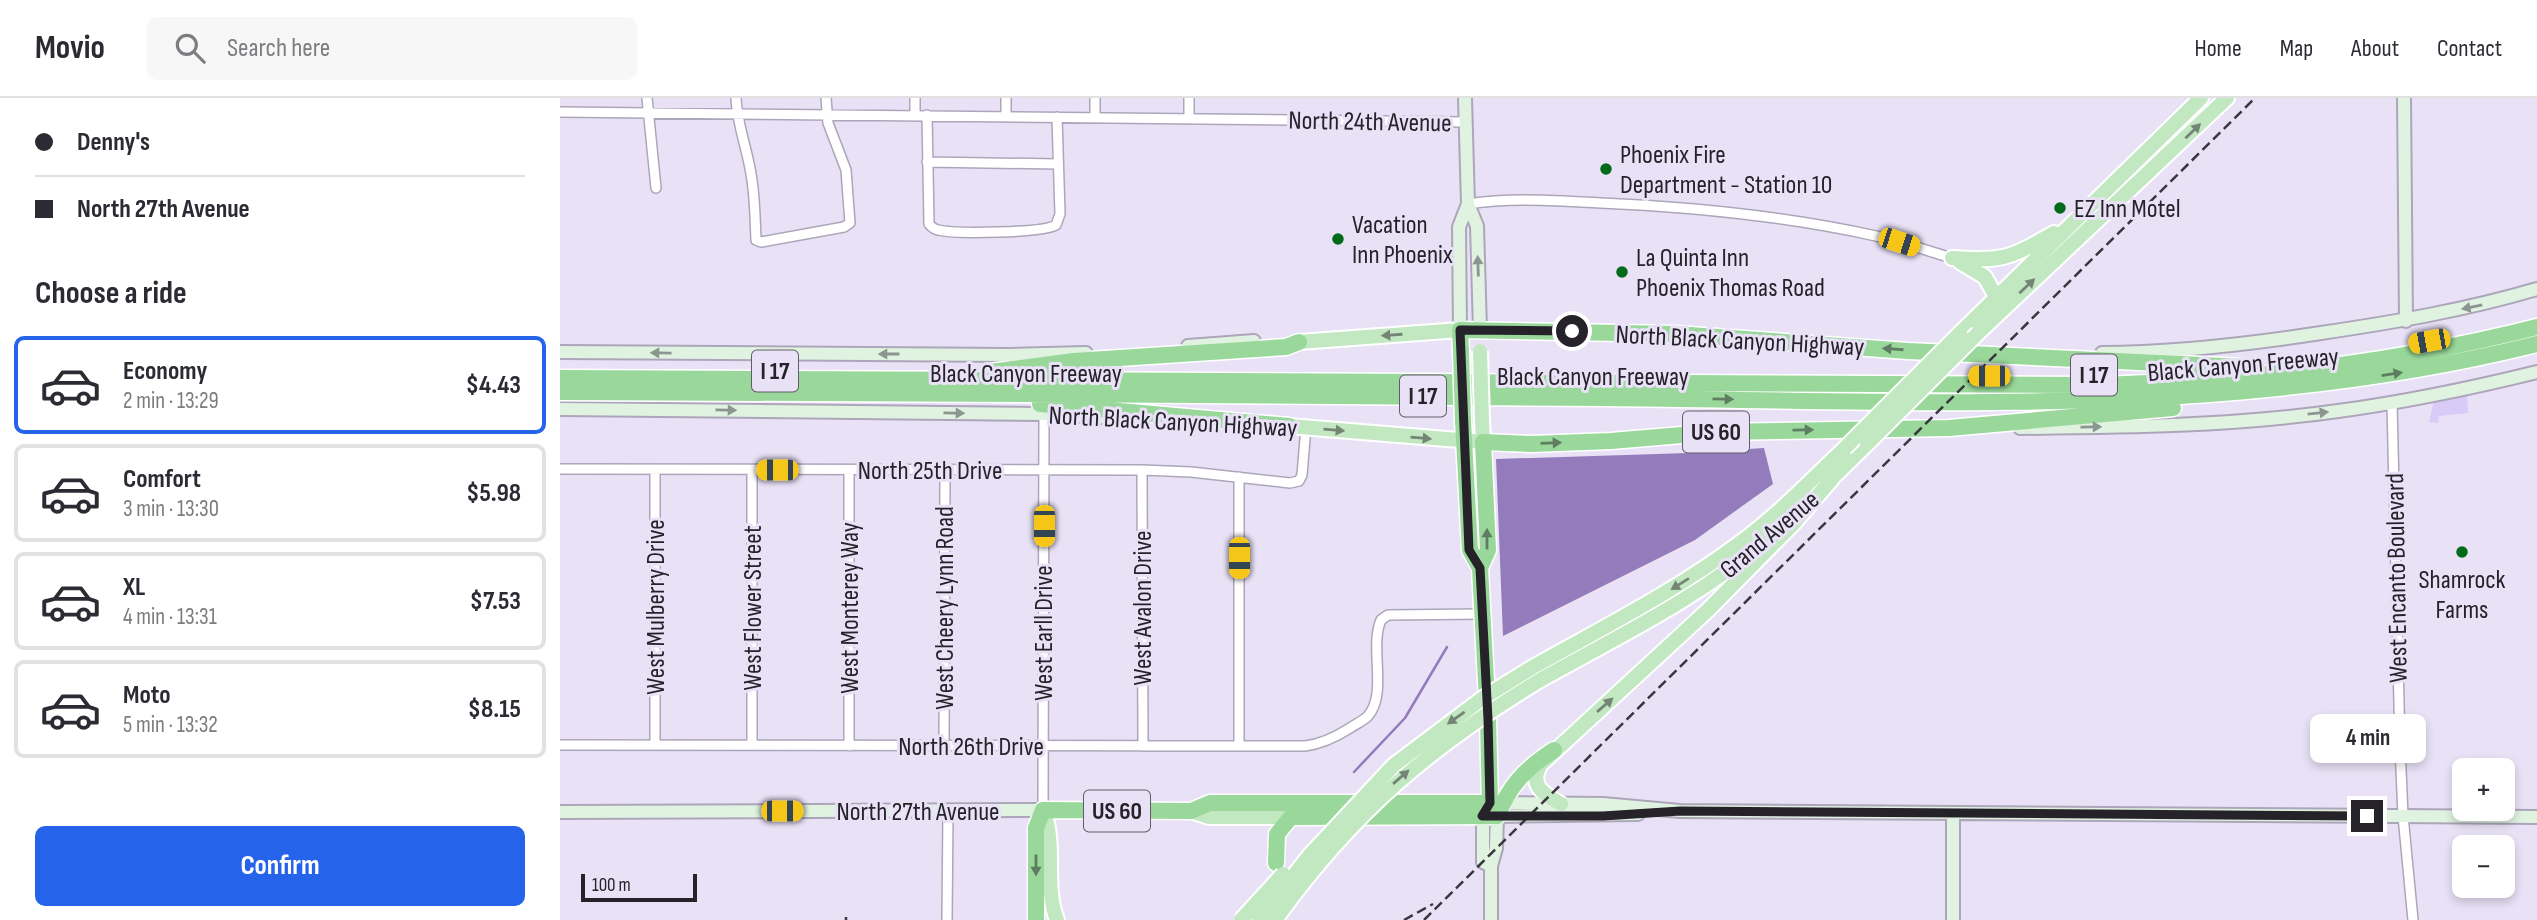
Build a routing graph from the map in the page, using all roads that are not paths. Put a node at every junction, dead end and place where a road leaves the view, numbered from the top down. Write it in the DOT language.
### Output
graph roads {
  1 [pos="647,98"];
  2 [pos="736,98"];
  3 [pos="826,98"];
  4 [pos="915,98"];
  5 [pos="1006,98"];
  6 [pos="1095,98"];
  7 [pos="1189,98"];
  8 [pos="1465,98"];
  9 [pos="2201,98"];
  10 [pos="2227,98"];
  11 [pos="2404,98"];
  12 [pos="560,112"];
  13 [pos="648,113"];
  14 [pos="737,114"];
  15 [pos="826,114"];
  16 [pos="915,115"];
  17 [pos="926,115"];
  18 [pos="1006,116"];
  19 [pos="1057,117"];
  20 [pos="1095,117"];
  21 [pos="1189,118"];
  22 [pos="1466,122"];
  23 [pos="927,162"];
  24 [pos="1058,164"];
  25 [pos="656,188"];
  26 [pos="1468,204"];
  27 [pos="2073,222"];
  28 [pos="1952,258"];
  29 [pos="2537,289"];
  30 [pos="1996,297"];
  31 [pos="2537,318"];
  32 [pos="2406,321"];
  33 [pos="2537,327"];
  34 [pos="1460,330"];
  35 [pos="1480,330"];
  36 [pos="1299,342"];
  37 [pos="2537,344"];
  38 [pos="560,352"];
  39 [pos="1985,355"];
  40 [pos="2243,368"];
  41 [pos="560,370"];
  42 [pos="990,372"];
  43 [pos="2537,372"];
  44 [pos="560,378"];
  45 [pos="2276,389"];
  46 [pos="560,392"];
  47 [pos="969,394"];
  48 [pos="2392,403"];
  49 [pos="560,409"];
  50 [pos="1044,414"];
  51 [pos="1289,426"];
  52 [pos="1306,428"];
  53 [pos="1949,428"];
  54 [pos="1464,441"];
  55 [pos="1483,442"];
  56 [pos="560,469"];
  57 [pos="654,470"];
  58 [pos="752,470"];
  59 [pos="849,470"];
  60 [pos="945,470"];
  61 [pos="1044,470"];
  62 [pos="1142,470"];
  63 [pos="1239,477"];
  64 [pos="1832,479"];
  65 [pos="1480,568"];
  66 [pos="1482,614"];
  67 [pos="1538,673"];
  68 [pos="560,745"];
  69 [pos="655,745"];
  70 [pos="752,745"];
  71 [pos="849,746"];
  72 [pos="944,746"];
  73 [pos="1043,746"];
  74 [pos="1143,746"];
  75 [pos="1239,746"];
  76 [pos="1554,750"];
  77 [pos="1394,765"];
  78 [pos="1300,802"];
  79 [pos="1560,804"];
  80 [pos="1043,810"];
  81 [pos="1493,810"];
  82 [pos="948,811"];
  83 [pos="1191,811"];
  84 [pos="1680,811"];
  85 [pos="560,812"];
  86 [pos="1953,814"];
  87 [pos="2403,816"];
  88 [pos="1246,817"];
  89 [pos="1291,817"];
  90 [pos="2537,817"];
  91 [pos="1276,863"];
  92 [pos="947,920"];
  93 [pos="1036,920"];
  94 [pos="1057,920"];
  95 [pos="1241,920"];
  96 [pos="1259,920"];
  97 [pos="1275,920"];
  98 [pos="1491,920"];
  99 [pos="1953,920"];
  100 [pos="2413,920"];
  1 -- 13 [label="street"];
  2 -- 14 [label="street"];
  3 -- 15 [label="street"];
  4 -- 16 [label="street"];
  5 -- 18 [label="street"];
  6 -- 20 [label="street"];
  7 -- 21 [label="street"];
  8 -- 22 [label="main road"];
  9 -- 27 [label="main road, Grand Avenue"];
  64 -- 10 [label="main road, Grand Avenue, one-way, bridge"];
  11 -- 32 [label="main road"];
  12 -- 13 [label="street, North 24th Avenue"];
  13 -- 14 [label="street, North 24th Avenue"];
  13 -- 25 [label="street"];
  14 -- 15 [label="street, North 24th Avenue"];
  14 -- 15 [label="street"];
  15 -- 16 [label="street, North 24th Avenue"];
  16 -- 17 [label="street, North 24th Avenue"];
  17 -- 18 [label="street, North 24th Avenue"];
  17 -- 23 [label="street"];
  18 -- 19 [label="street, North 24th Avenue"];
  19 -- 20 [label="street, North 24th Avenue"];
  19 -- 24 [label="street"];
  20 -- 21 [label="street, North 24th Avenue"];
  21 -- 22 [label="street, North 24th Avenue"];
  22 -- 26 [label="main road"];
  23 -- 24 [label="street"];
  23 -- 24 [label="street"];
  26 -- 28 [label="street"];
  26 -- 34 [label="main road"];
  35 -- 26 [label="main road, one-way"];
  27 -- 28 [label="main road"];
  27 -- 30 [label="main road, Grand Avenue"];
  28 -- 30 [label="main road"];
  29 -- 32 [label="main road, North Black Canyon Highway, one-way"];
  30 -- 67 [label="main road, Grand Avenue, one-way, bridge"];
  31 -- 40 [label="highway, Black Canyon Freeway / I 17"];
  32 -- 39 [label="main road, North Black Canyon Highway"];
  33 -- 44 [label="highway"];
  34 -- 35 [label="highway, North Black Canyon Highway"];
  34 -- 36 [label="main road, North Black Canyon Highway, one-way"];
  34 -- 54 [label="highway, bridge"];
  39 -- 35 [label="highway, North Black Canyon Highway, one-way"];
  35 -- 55 [label="main road, bridge"];
  36 -- 38 [label="main road, North Black Canyon Highway, one-way"];
  36 -- 42 [label="highway"];
  45 -- 37 [label="highway, Black Canyon Freeway / I 17, one-way"];
  39 -- 40 [label="highway"];
  40 -- 42 [label="highway, Black Canyon Freeway / I 17"];
  41 -- 42 [label="highway, Black Canyon Freeway / I 17"];
  43 -- 48 [label="main road, North Black Canyon Highway"];
  47 -- 45 [label="highway, Black Canyon Freeway / I 17, one-way"];
  45 -- 53 [label="highway"];
  46 -- 47 [label="highway, Black Canyon Freeway / I 17"];
  47 -- 51 [label="highway"];
  53 -- 48 [label="main road, North Black Canyon Highway, one-way"];
  48 -- 87 [label="street, West Encanto Boulevard"];
  49 -- 50 [label="main road, North Black Canyon Highway, one-way"];
  50 -- 51 [label="main road, North Black Canyon Highway"];
  50 -- 61 [label="street, West Earll Drive"];
  51 -- 52 [label="main road, North Black Canyon Highway"];
  52 -- 54 [label="main road, North Black Canyon Highway, one-way"];
  52 -- 63 [label="street, North 25th Drive"];
  55 -- 53 [label="highway, North Black Canyon Highway / US 60, one-way"];
  54 -- 55 [label="main road, North Black Canyon Highway"];
  54 -- 65 [label="highway"];
  65 -- 55 [label="highway, one-way"];
  56 -- 57 [label="street, North 25th Drive"];
  57 -- 58 [label="street, North 25th Drive"];
  57 -- 69 [label="street, West Mulberry Drive"];
  58 -- 59 [label="street, North 25th Drive"];
  58 -- 70 [label="street, West Flower Street"];
  59 -- 60 [label="street, North 25th Drive"];
  59 -- 71 [label="street, West Monterey Way"];
  60 -- 61 [label="street, North 25th Drive"];
  60 -- 72 [label="street, West Cheery Lynn Road"];
  61 -- 62 [label="street, North 25th Drive"];
  61 -- 73 [label="street, West Earll Drive"];
  62 -- 63 [label="street, North 25th Drive"];
  62 -- 74 [label="street, West Avalon Drive"];
  63 -- 75 [label="street"];
  64 -- 67 [label="main road, Grand Avenue"];
  76 -- 64 [label="main road, one-way"];
  65 -- 66 [label="highway"];
  66 -- 75 [label="street, North 26th Drive"];
  66 -- 81 [label="highway"];
  67 -- 77 [label="main road, Grand Avenue, one-way, bridge"];
  97 -- 67 [label="main road, Grand Avenue, one-way, bridge"];
  68 -- 69 [label="street, North 26th Drive"];
  69 -- 70 [label="street, North 26th Drive"];
  70 -- 71 [label="street, North 26th Drive"];
  71 -- 72 [label="street, North 26th Drive"];
  72 -- 73 [label="street, North 26th Drive"];
  73 -- 74 [label="street, North 26th Drive"];
  73 -- 80 [label="street, West Earll Drive"];
  74 -- 75 [label="street, North 26th Drive"];
  76 -- 79 [label="main road"];
  76 -- 81 [label="highway"];
  77 -- 95 [label="main road, bridge"];
  77 -- 96 [label="main road, Grand Avenue, bridge"];
  78 -- 81 [label="highway, North 27th Avenue / US 60"];
  78 -- 83 [label="highway, North 27th Avenue / US 60"];
  78 -- 88 [label="highway"];
  79 -- 81 [label="main road, North 27th Avenue"];
  79 -- 84 [label="main road, North 27th Avenue"];
  80 -- 82 [label="main road, North 27th Avenue"];
  80 -- 83 [label="highway, North 27th Avenue / US 60"];
  80 -- 93 [label="highway, one-way"];
  80 -- 94 [label="main road"];
  81 -- 84 [label="main road, North 27th Avenue"];
  81 -- 89 [label="highway, North 27th Avenue"];
  81 -- 98 [label="main road"];
  82 -- 85 [label="main road, North 27th Avenue"];
  82 -- 92 [label="street"];
  83 -- 88 [label="main road, North 27th Avenue"];
  84 -- 86 [label="main road, North 27th Avenue"];
  86 -- 87 [label="main road, North 27th Avenue"];
  86 -- 99 [label="main road"];
  87 -- 90 [label="main road, North 27th Avenue"];
  87 -- 100 [label="street, West Encanto Boulevard"];
  88 -- 89 [label="main road, North 27th Avenue"];
  89 -- 91 [label="highway"];
}
